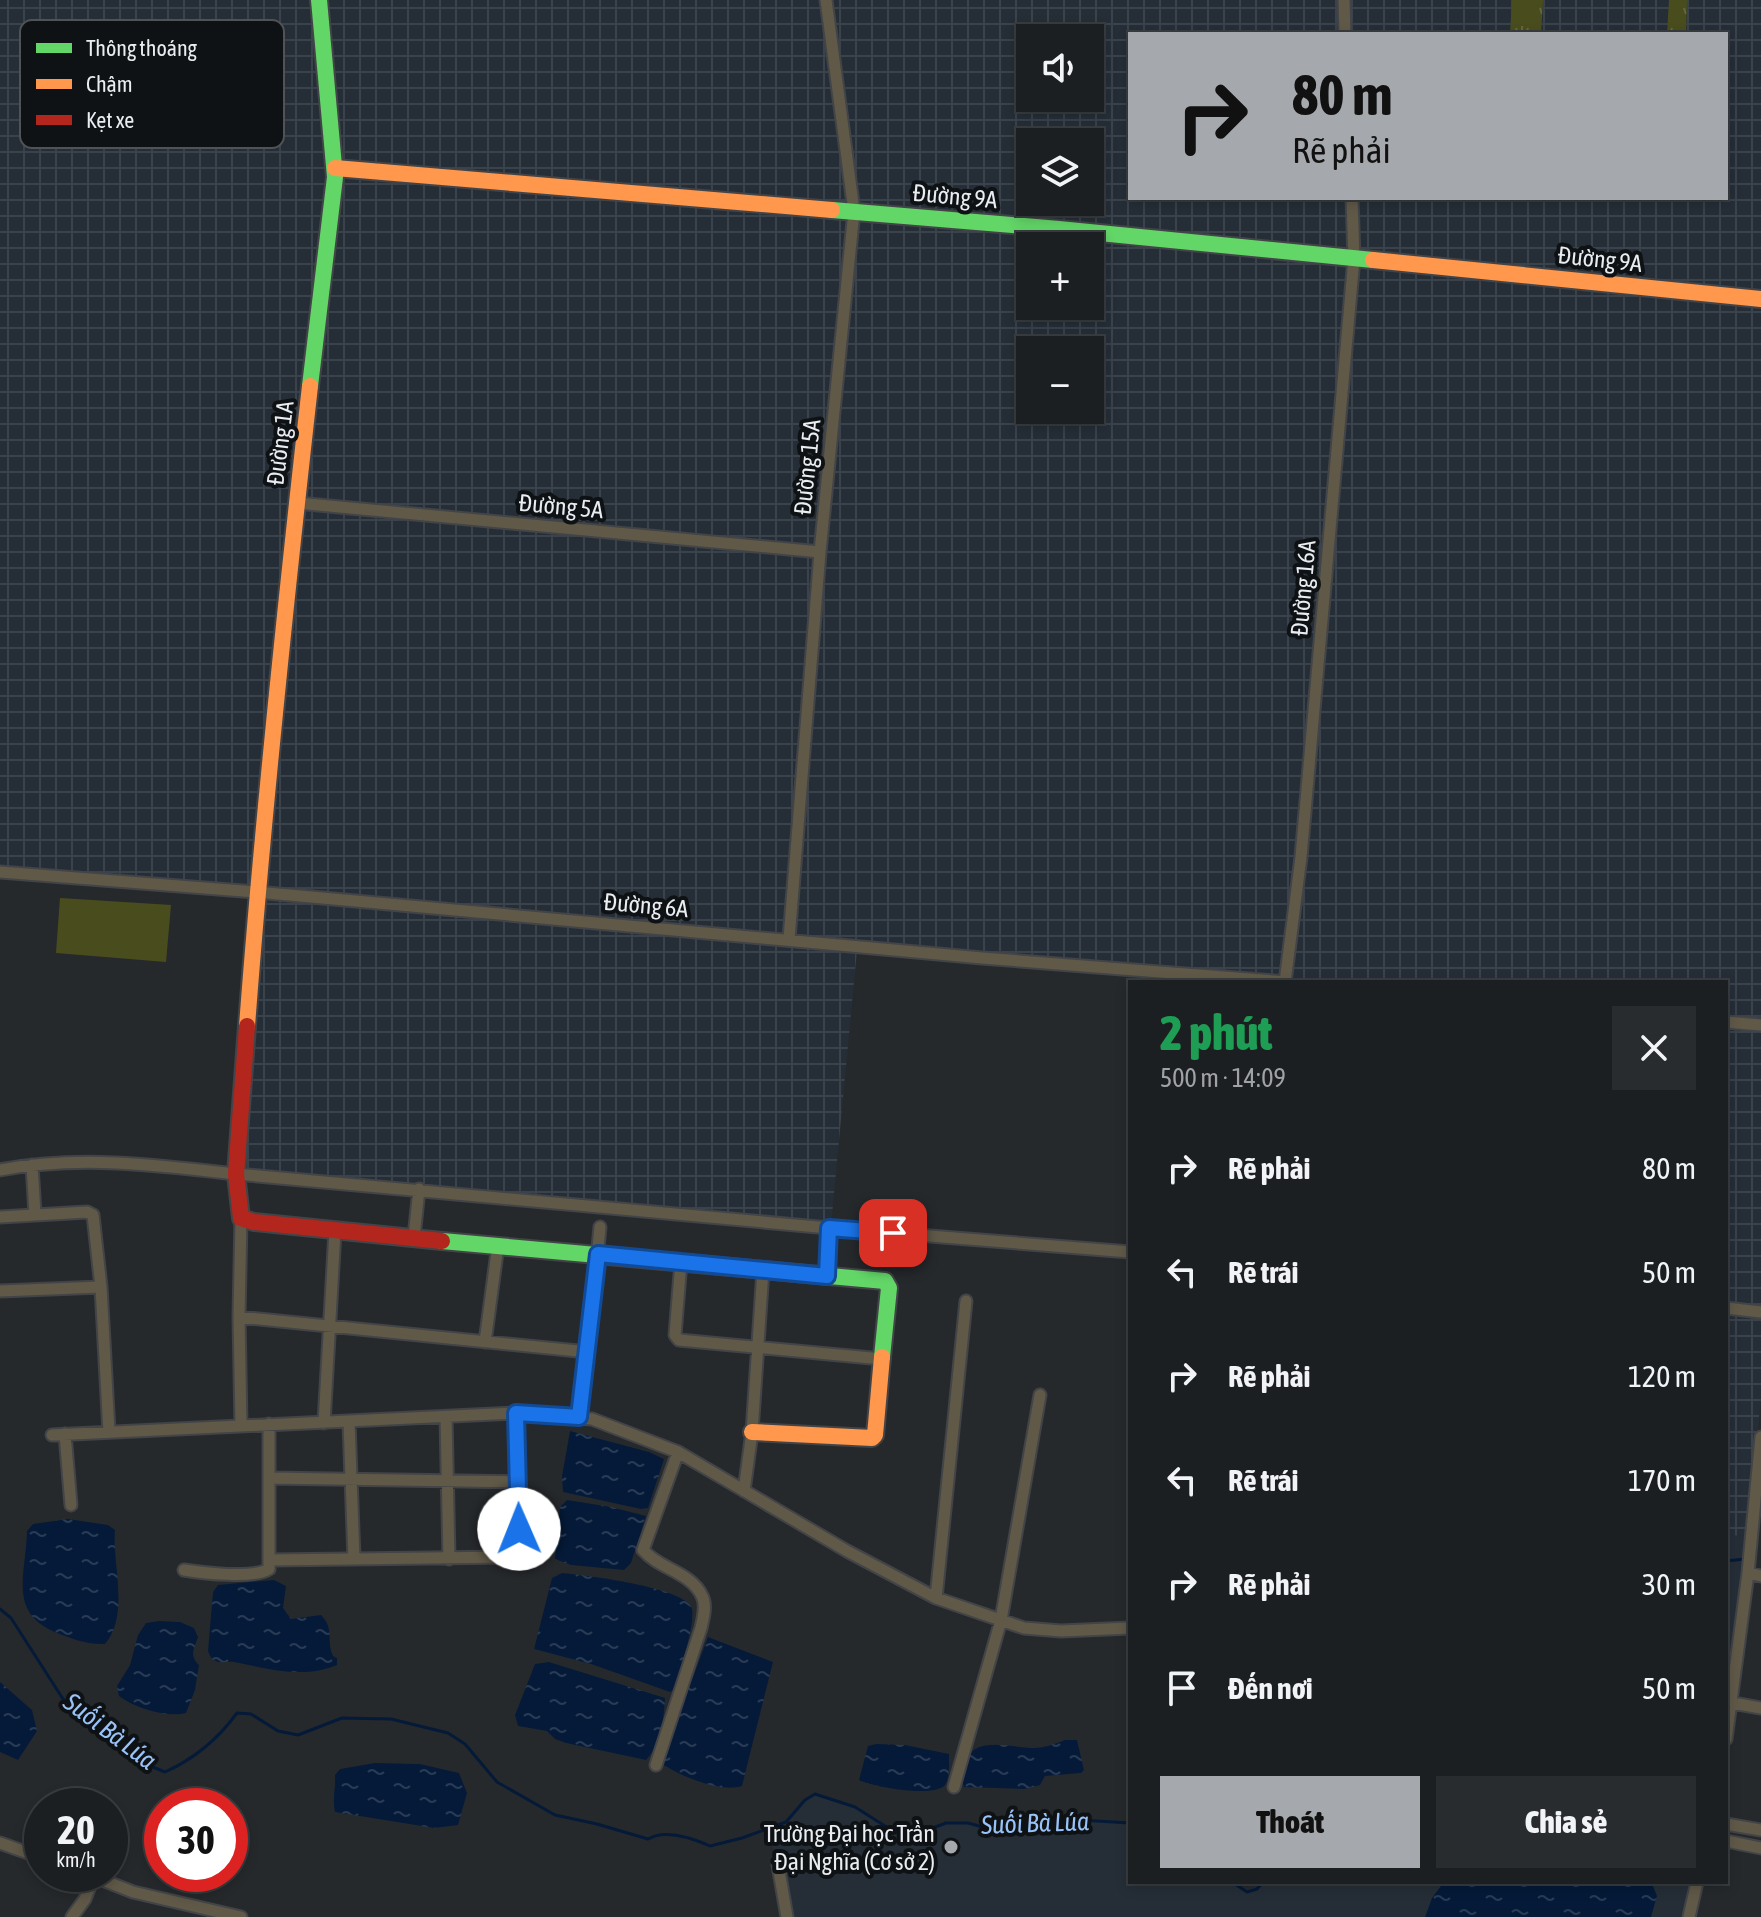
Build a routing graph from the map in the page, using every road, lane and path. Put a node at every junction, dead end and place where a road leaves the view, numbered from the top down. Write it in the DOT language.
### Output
graph roads {
  1 [pos="319,0"];
  2 [pos="826,0"];
  3 [pos="1344,0"];
  4 [pos="1345,32"];
  5 [pos="335,168"];
  6 [pos="1352,200"];
  7 [pos="854,211"];
  8 [pos="1354,258"];
  9 [pos="1761,299"];
  10 [pos="297,503"];
  11 [pos="820,552"];
  12 [pos="0,872"];
  13 [pos="256,892"];
  14 [pos="789,939"];
  15 [pos="1261,980"];
  16 [pos="1286,980"];
  17 [pos="1728,1022"];
  18 [pos="1761,1025"];
  19 [pos="32,1165"];
  20 [pos="0,1170"];
  21 [pos="236,1174"];
  22 [pos="419,1189"];
  23 [pos="35,1214"];
  24 [pos="0,1217"];
  25 [pos="241,1218"];
  26 [pos="600,1227"];
  27 [pos="829,1228"];
  28 [pos="335,1231"];
  29 [pos="414,1237"];
  30 [pos="498,1245"];
  31 [pos="1128,1252"];
  32 [pos="598,1254"];
  33 [pos="681,1262"];
  34 [pos="763,1270"];
  35 [pos="827,1276"];
  36 [pos="101,1287"];
  37 [pos="0,1291"];
  38 [pos="966,1301"];
  39 [pos="1728,1308"];
  40 [pos="1761,1312"];
  41 [pos="239,1317"];
  42 [pos="328,1325"];
  43 [pos="485,1342"];
  44 [pos="757,1348"];
  45 [pos="588,1352"];
  46 [pos="882,1359"];
  47 [pos="1040,1395"];
  48 [pos="516,1413"];
  49 [pos="446,1417"];
  50 [pos="579,1417"];
  51 [pos="349,1422"];
  52 [pos="324,1423"];
  53 [pos="269,1424"];
  54 [pos="241,1426"];
  55 [pos="109,1432"];
  56 [pos="752,1432"];
  57 [pos="65,1434"];
  58 [pos="52,1435"];
  59 [pos="1761,1437"];
  60 [pos="678,1452"];
  61 [pos="1760,1461"];
  62 [pos="269,1478"];
  63 [pos="351,1480"];
  64 [pos="518,1482"];
  65 [pos="448,1483"];
  66 [pos="744,1491"];
  67 [pos="71,1505"];
  68 [pos="1755,1533"];
  69 [pos="354,1559"];
  70 [pos="449,1559"];
  71 [pos="270,1560"];
  72 [pos="184,1570"];
  73 [pos="1748,1570"];
  74 [pos="1761,1576"];
  75 [pos="936,1598"];
  76 [pos="1001,1620"];
  77 [pos="1128,1628"];
  78 [pos="1733,1703"];
  79 [pos="1761,1708"];
  80 [pos="1728,1729"];
  81 [pos="656,1765"];
  82 [pos="954,1787"];
  83 [pos="1728,1824"];
  84 [pos="1761,1830"];
  85 [pos="1728,1841"];
  86 [pos="0,1843"];
  87 [pos="1761,1848"];
  88 [pos="24,1852"];
  89 [pos="778,1865"];
  90 [pos="1697,1884"];
  91 [pos="128,1890"];
  92 [pos="87,1892"];
  93 [pos="72,1917"];
  94 [pos="241,1917"];
  95 [pos="787,1917"];
  96 [pos="1689,1917"];
  1 -- 5 [label="street, Đường 1A"];
  2 -- 7 [label="street, Đường 15A"];
  3 -- 4 [label="street"];
  5 -- 7 [label="street, Đường 9A"];
  5 -- 10 [label="street, Đường 1A"];
  6 -- 8 [label="street, Đường 16A"];
  7 -- 8 [label="street, Đường 9A"];
  7 -- 11 [label="street, Đường 15A"];
  8 -- 9 [label="street, Đường 9A"];
  8 -- 16 [label="street, Đường 16A"];
  10 -- 11 [label="street, Đường 5A"];
  10 -- 13 [label="street, Đường 1A"];
  11 -- 14 [label="street, Đường 15A"];
  12 -- 13 [label="street, Đường 6A"];
  13 -- 14 [label="street, Đường 6A"];
  13 -- 21 [label="street, Đường 1A"];
  14 -- 15 [label="street, Đường 6A"];
  17 -- 18 [label="street"];
  19 -- 20 [label="street"];
  19 -- 21 [label="street"];
  19 -- 23 [label="street"];
  21 -- 22 [label="street"];
  21 -- 25 [label="street, Đường 1A"];
  22 -- 27 [label="street"];
  22 -- 29 [label="street"];
  23 -- 24 [label="street"];
  23 -- 36 [label="street"];
  25 -- 28 [label="street"];
  25 -- 41 [label="street"];
  26 -- 32 [label="street"];
  27 -- 31 [label="street"];
  27 -- 35 [label="street"];
  28 -- 29 [label="street"];
  28 -- 42 [label="street"];
  29 -- 30 [label="street"];
  30 -- 32 [label="street"];
  30 -- 43 [label="street"];
  32 -- 33 [label="street"];
  32 -- 45 [label="street"];
  33 -- 34 [label="street"];
  33 -- 44 [label="street"];
  34 -- 35 [label="street"];
  34 -- 44 [label="street"];
  35 -- 46 [label="street"];
  36 -- 37 [label="street"];
  36 -- 55 [label="street"];
  38 -- 75 [label="street"];
  39 -- 40 [label="street"];
  41 -- 42 [label="street"];
  41 -- 54 [label="street"];
  42 -- 43 [label="street"];
  42 -- 52 [label="street"];
  43 -- 45 [label="street"];
  44 -- 46 [label="street"];
  44 -- 56 [label="street"];
  45 -- 50 [label="street"];
  46 -- 56 [label="street"];
  47 -- 76 [label="street"];
  48 -- 49 [label="street"];
  48 -- 50 [label="street"];
  48 -- 64 [label="street"];
  49 -- 51 [label="street"];
  49 -- 65 [label="street"];
  50 -- 60 [label="street"];
  51 -- 52 [label="street"];
  51 -- 63 [label="street"];
  52 -- 53 [label="street"];
  53 -- 54 [label="street"];
  53 -- 62 [label="street"];
  54 -- 55 [label="street"];
  55 -- 57 [label="street"];
  56 -- 66 [label="street"];
  57 -- 58 [label="street"];
  57 -- 67 [label="street"];
  59 -- 61 [label="street"];
  60 -- 66 [label="street"];
  60 -- 81 [label="street"];
  61 -- 68 [label="street"];
  62 -- 63 [label="street"];
  62 -- 71 [label="street"];
  63 -- 65 [label="street"];
  63 -- 69 [label="street"];
  64 -- 65 [label="street"];
  64 -- 70 [label="street"];
  65 -- 70 [label="street"];
  66 -- 75 [label="street"];
  68 -- 73 [label="street"];
  69 -- 70 [label="street"];
  69 -- 71 [label="street"];
  71 -- 72 [label="street"];
  73 -- 74 [label="street"];
  73 -- 78 [label="street"];
  75 -- 76 [label="street"];
  76 -- 77 [label="street"];
  76 -- 82 [label="street"];
  78 -- 79 [label="street"];
  78 -- 80 [label="street"];
  83 -- 84 [label="street"];
  85 -- 87 [label="street"];
  86 -- 88 [label="street"];
  89 -- 95 [label="street"];
  90 -- 96 [label="street"];
  91 -- 94 [label="street"];
  92 -- 93 [label="street"];
}
